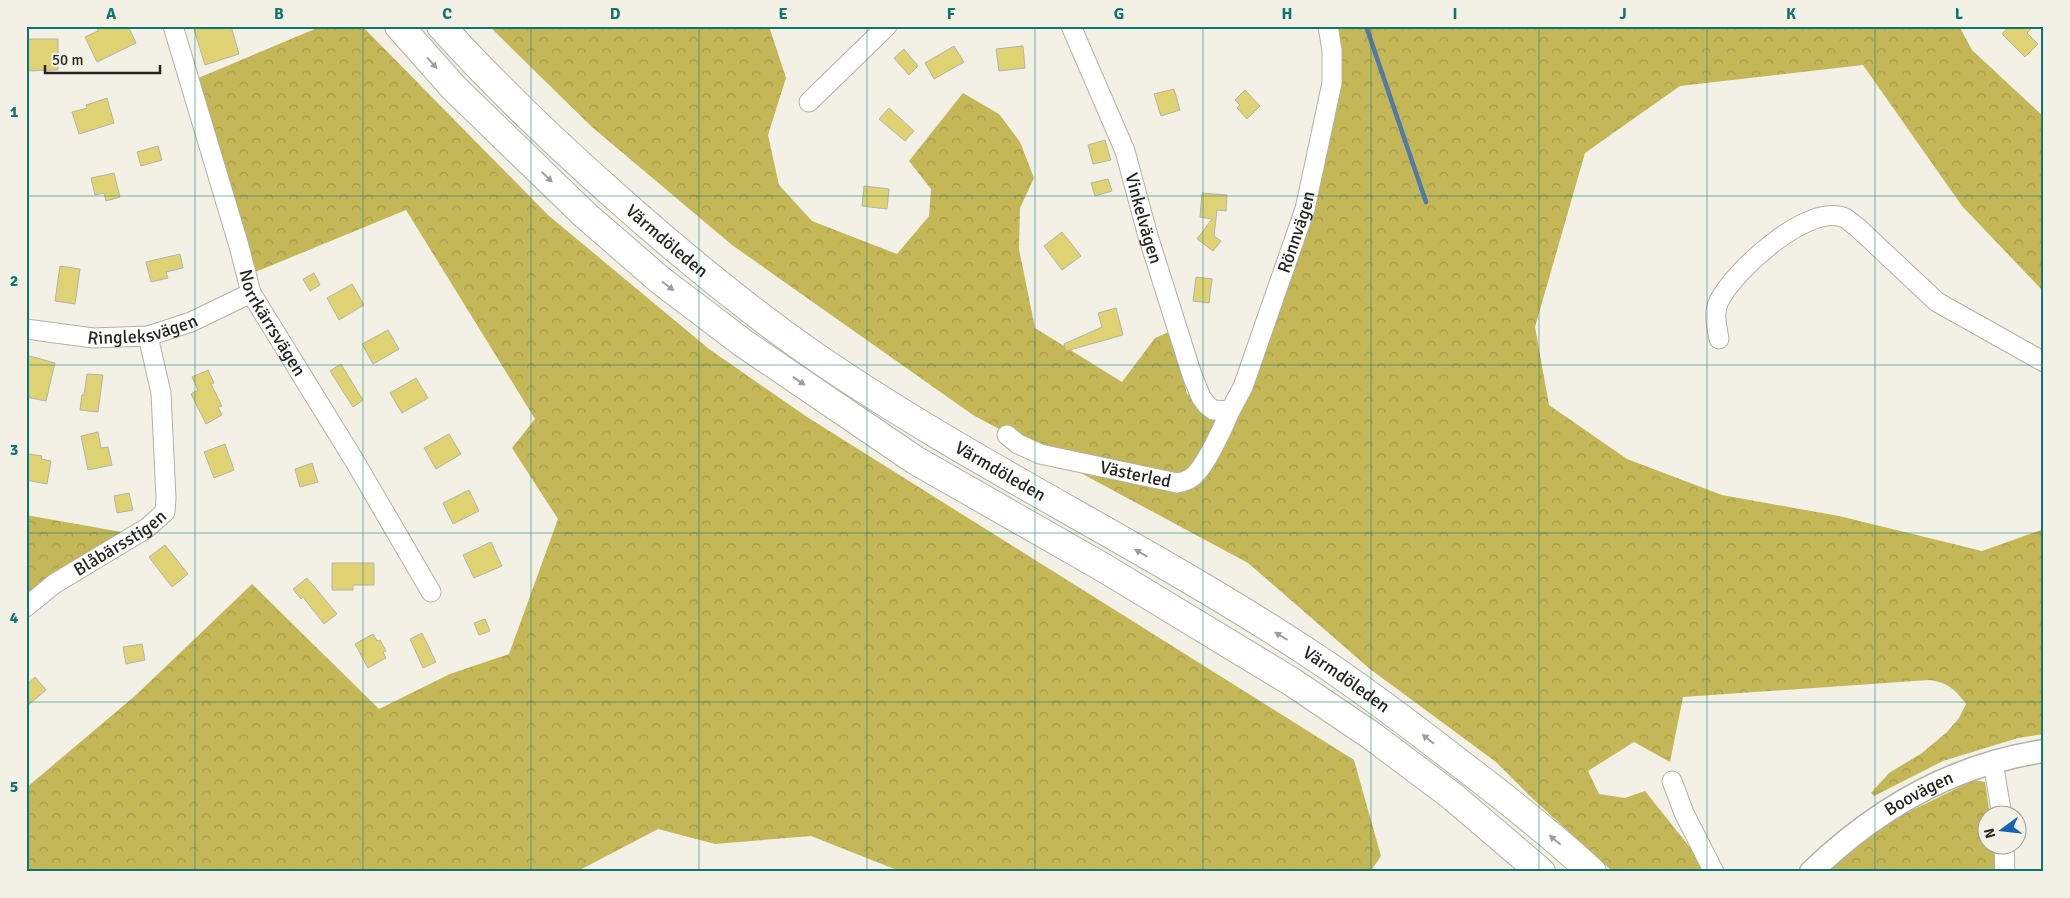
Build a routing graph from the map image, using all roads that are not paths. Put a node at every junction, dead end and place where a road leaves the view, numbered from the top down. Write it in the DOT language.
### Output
graph roads {
  1 [pos="173,26"];
  2 [pos="399,26"];
  3 [pos="441,26"];
  4 [pos="886,26"];
  5 [pos="1071,26"];
  6 [pos="1328,26"];
  7 [pos="810,102"];
  8 [pos="251,293"];
  9 [pos="26,329"];
  10 [pos="148,336"];
  11 [pos="1719,339"];
  12 [pos="2044,362"];
  13 [pos="1221,410"];
  14 [pos="1007,436"];
  15 [pos="431,592"];
  16 [pos="26,606"];
  17 [pos="2044,750"];
  18 [pos="1993,762"];
  19 [pos="1672,782"];
  20 [pos="2000,806"];
  21 [pos="2004,856"];
  22 [pos="1542,872"];
  23 [pos="1592,872"];
  24 [pos="1714,872"];
  25 [pos="1811,872"];
  26 [pos="2005,872"];
  1 -- 8 [label="street, Norrkärrsvägen"];
  2 -- 22 [label="highway, Värmdöleden, one-way"];
  23 -- 3 [label="highway, Värmdöleden, one-way"];
  4 -- 7 [label="street"];
  5 -- 13 [label="street, Vinkelvägen"];
  6 -- 13 [label="street, Rönnvägen"];
  8 -- 10 [label="street, Ringleksvägen"];
  8 -- 15 [label="street, Norrkärrsvägen"];
  9 -- 10 [label="street, Ringleksvägen"];
  10 -- 16 [label="street, Blåbärsstigen"];
  11 -- 12 [label="street"];
  13 -- 14 [label="street, Västerled"];
  17 -- 18 [label="street, Boovägen"];
  18 -- 20 [label="street"];
  18 -- 25 [label="street, Boovägen"];
  19 -- 24 [label="street"];
  21 -- 26 [label="street"];
}
